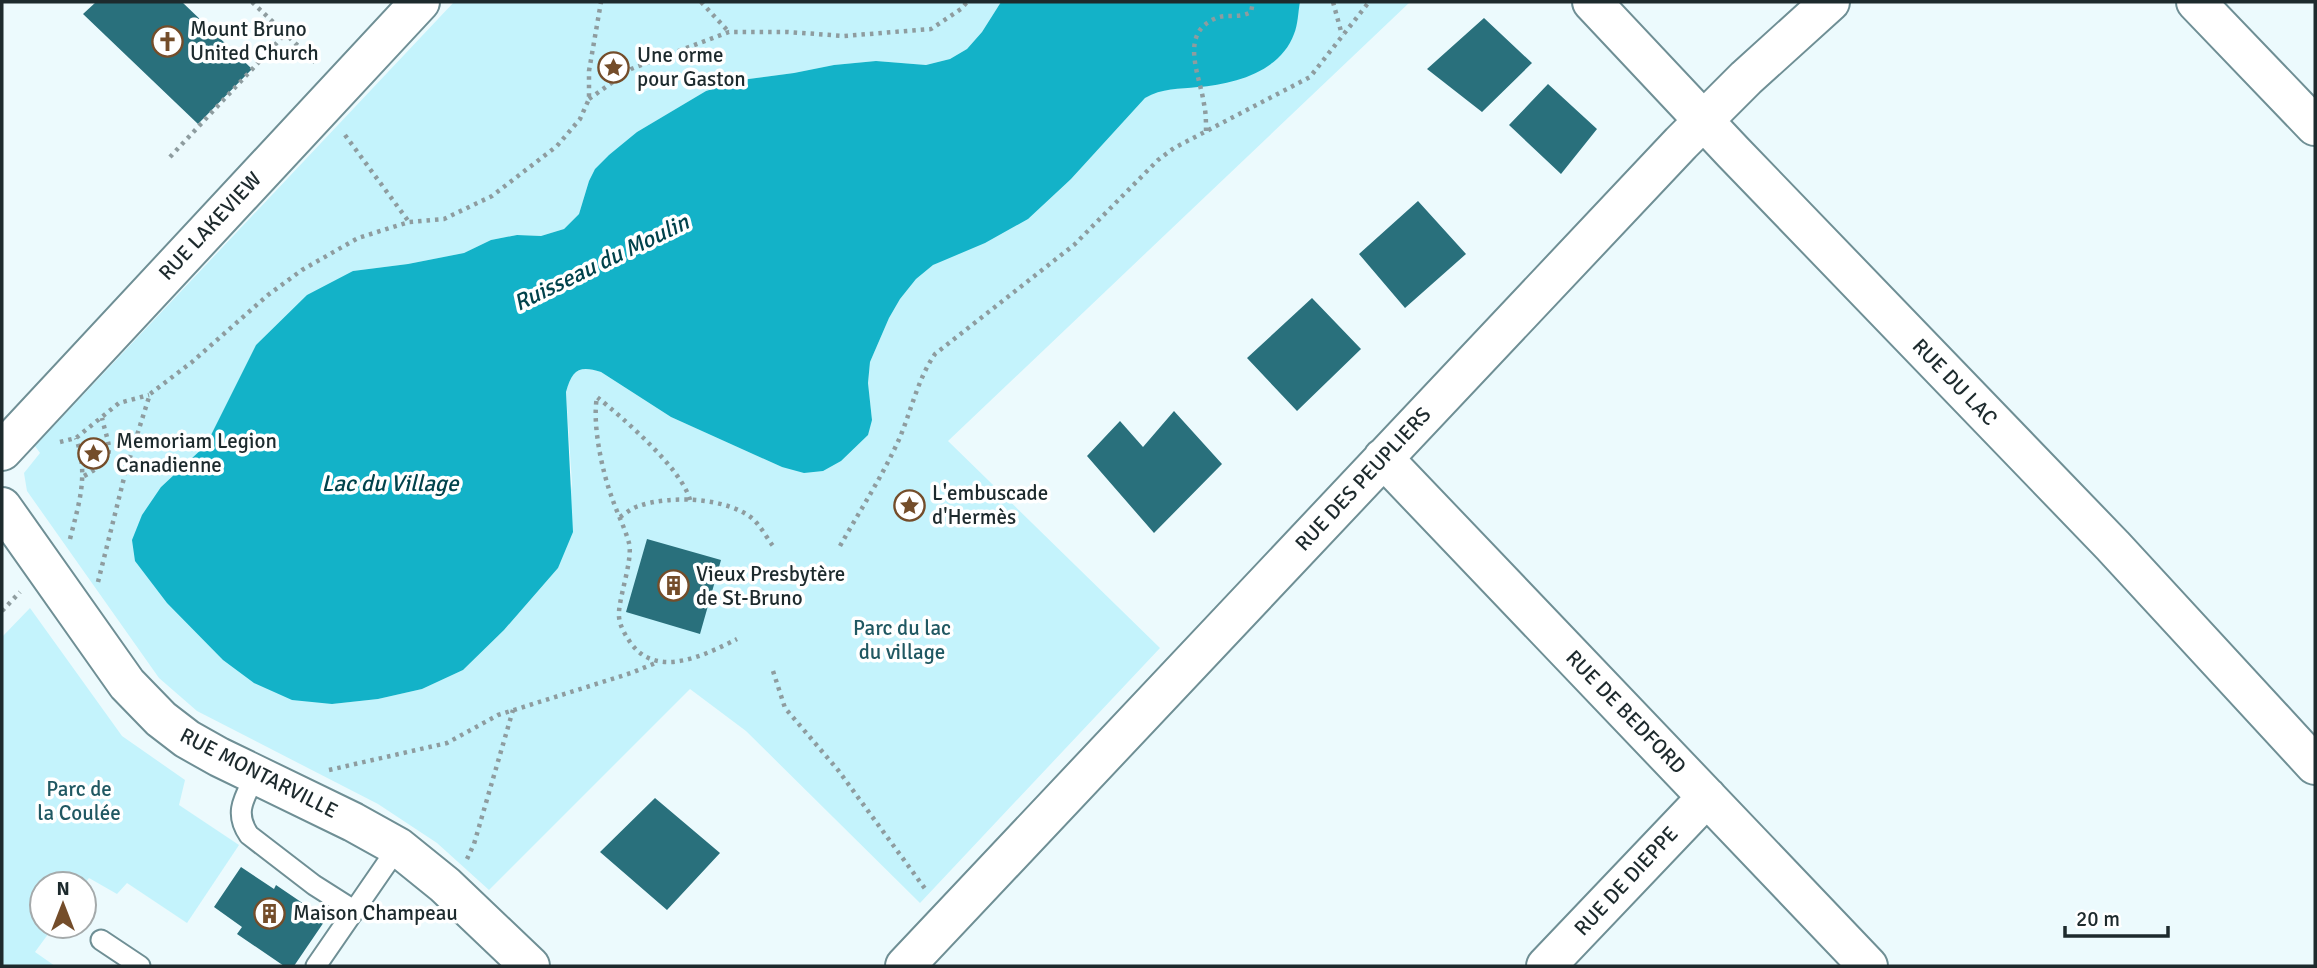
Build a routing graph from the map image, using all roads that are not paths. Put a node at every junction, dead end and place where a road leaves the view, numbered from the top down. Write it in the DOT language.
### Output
graph roads {
  1 [pos="421,2"];
  2 [pos="1592,2"];
  3 [pos="1830,2"];
  4 [pos="2196,2"];
  5 [pos="1703,120"];
  6 [pos="2315,126"];
  7 [pos="2,451"];
  8 [pos="1383,458"];
  9 [pos="2,507"];
  10 [pos="2315,765"];
  11 [pos="256,774"];
  12 [pos="1707,797"];
  13 [pos="398,847"];
  14 [pos="355,911"];
  15 [pos="101,940"];
  16 [pos="140,966"];
  17 [pos="316,966"];
  18 [pos="530,966"];
  19 [pos="905,966"];
  20 [pos="1546,966"];
  21 [pos="1868,966"];
  1 -- 7 [label="street, RUE LAKEVIEW"];
  2 -- 5 [label="street, RUE DU LAC"];
  3 -- 5 [label="street, RUE DES PEUPLIERS"];
  4 -- 6 [label="street"];
  5 -- 8 [label="street, RUE DES PEUPLIERS"];
  5 -- 10 [label="street, RUE DU LAC"];
  8 -- 12 [label="street, RUE DE BEDFORD"];
  8 -- 19 [label="street, RUE DES PEUPLIERS"];
  9 -- 11 [label="street, RUE MONTARVILLE"];
  11 -- 13 [label="street, RUE MONTARVILLE"];
  11 -- 14 [label="lane"];
  12 -- 20 [label="street, RUE DE DIEPPE"];
  12 -- 21 [label="street, RUE DE BEDFORD"];
  13 -- 14 [label="lane"];
  13 -- 18 [label="street, RUE MONTARVILLE"];
  14 -- 17 [label="lane"];
  15 -- 16 [label="lane"];
}
